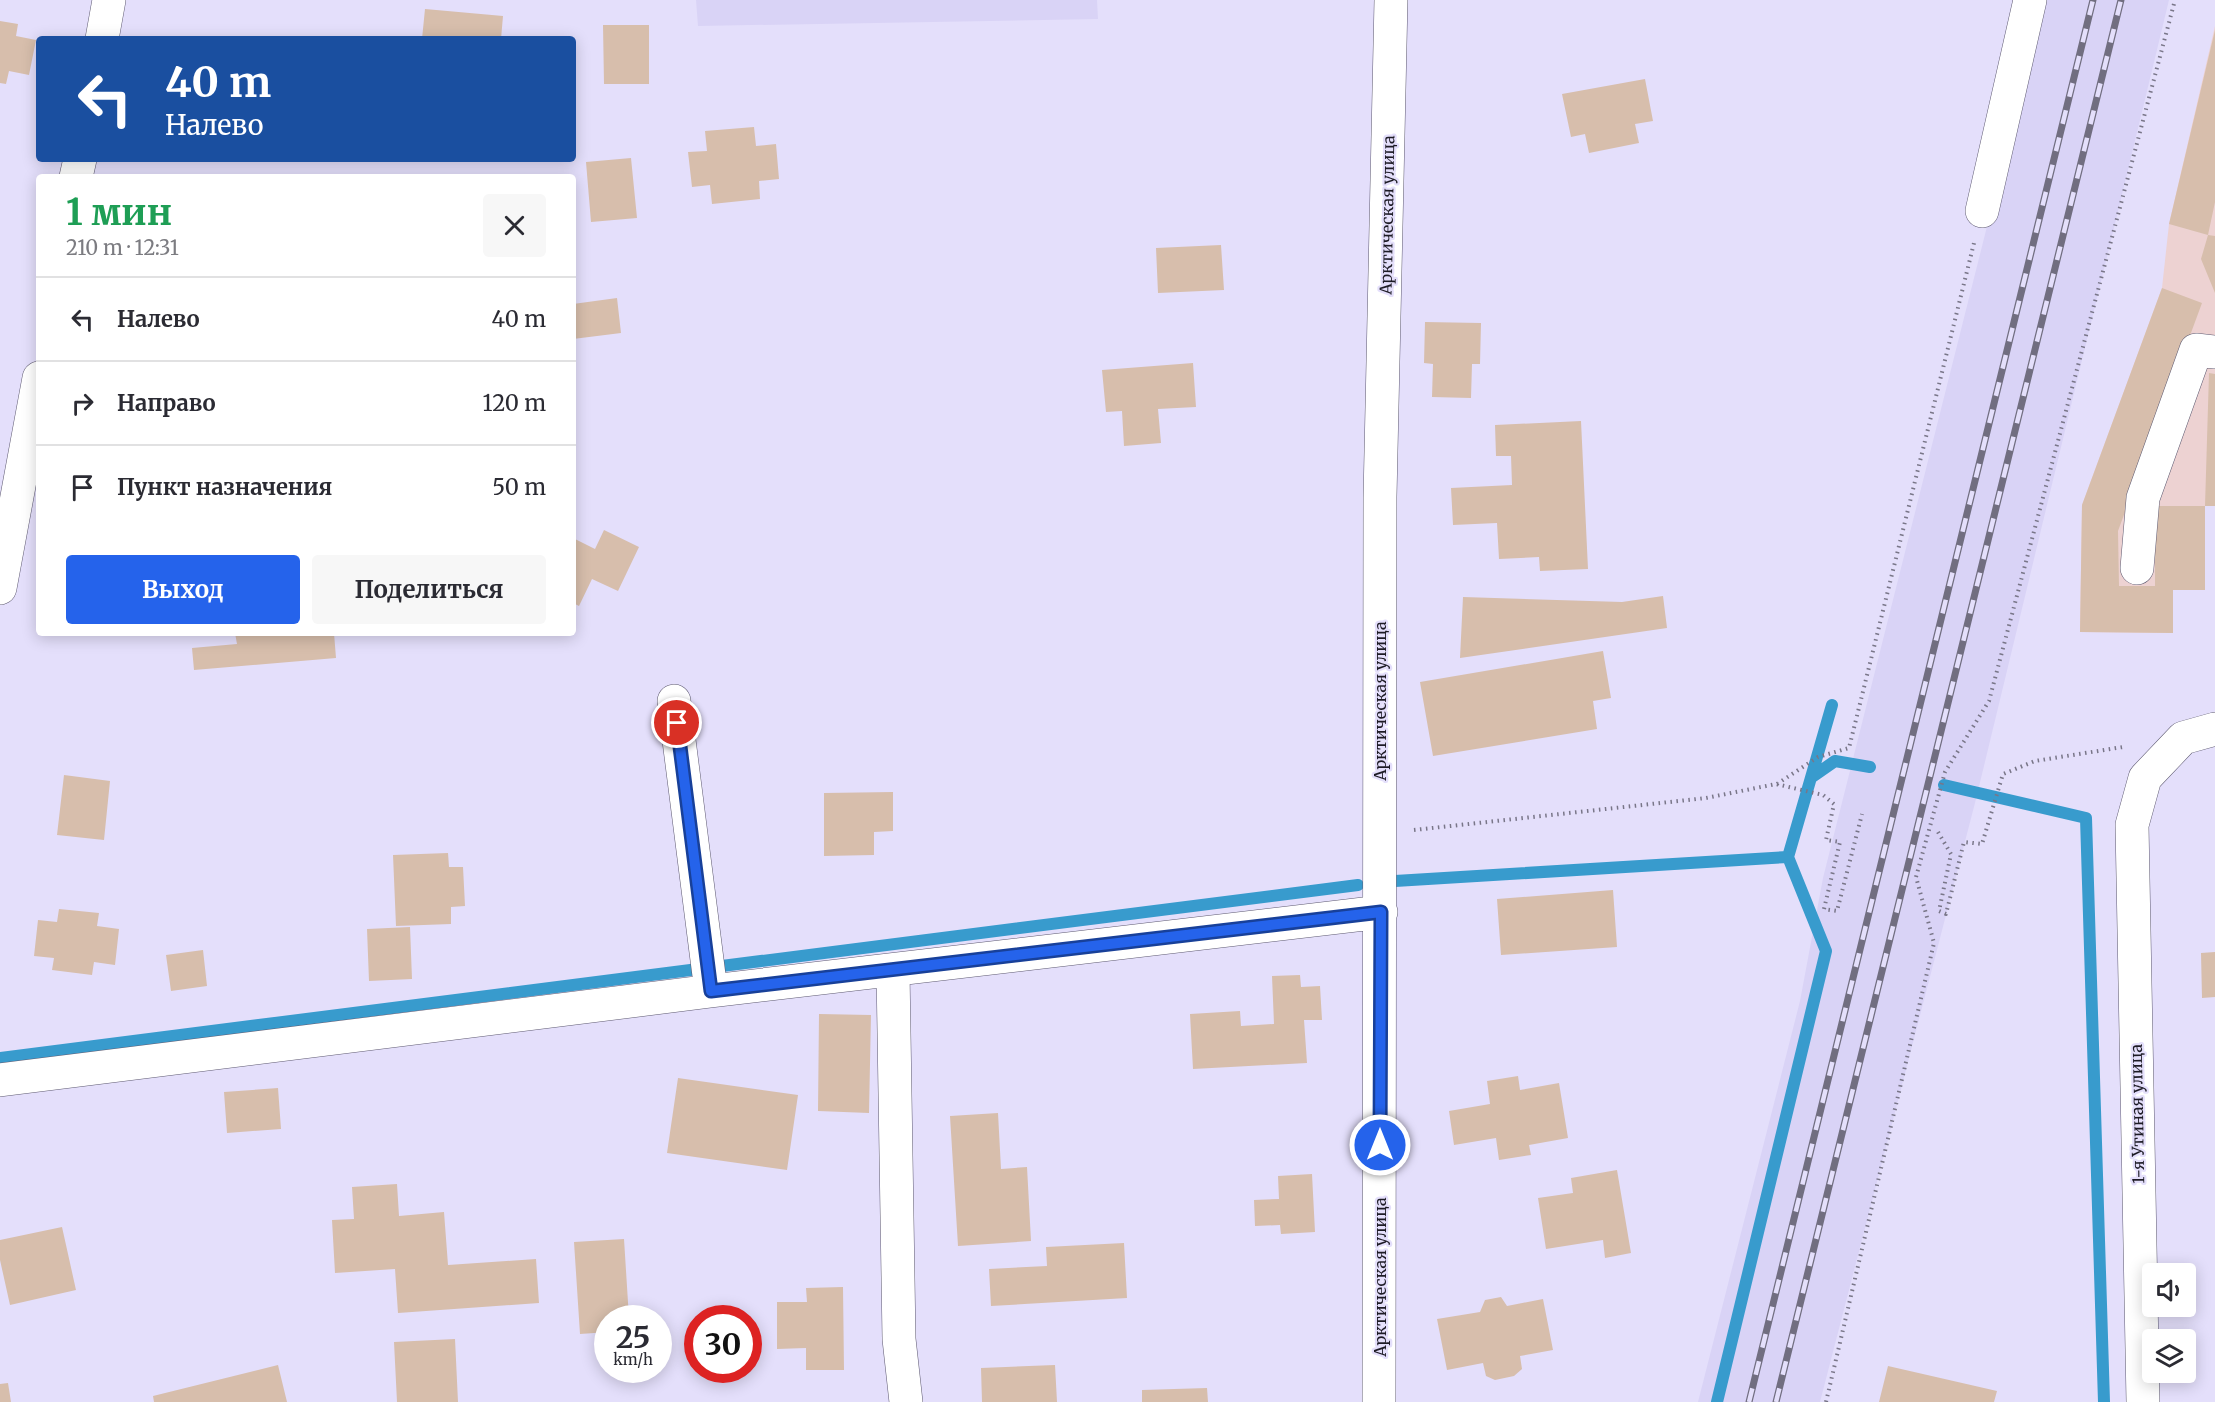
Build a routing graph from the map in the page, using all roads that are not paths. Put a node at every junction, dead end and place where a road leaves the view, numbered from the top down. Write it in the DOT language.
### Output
graph roads {
  1 [pos="110,0"];
  2 [pos="1391,0"];
  3 [pos="2030,0"];
  4 [pos="103,36"];
  5 [pos="1982,211"];
  6 [pos="2215,352"];
  7 [pos="36,394"];
  8 [pos="2137,568"];
  9 [pos="0,588"];
  10 [pos="674,701"];
  11 [pos="2215,729"];
  12 [pos="1381,912"];
  13 [pos="893,971"];
  14 [pos="711,991"];
  15 [pos="0,1080"];
  16 [pos="906,1402"];
  17 [pos="1379,1402"];
  18 [pos="2143,1402"];
  1 -- 4 [label="street"];
  2 -- 12 [label="street, Арктическая улица"];
  3 -- 5 [label="street"];
  6 -- 8 [label="street"];
  7 -- 9 [label="street"];
  10 -- 14 [label="street"];
  11 -- 18 [label="street, 1-я Утиная улица"];
  12 -- 13 [label="street"];
  12 -- 17 [label="street, Арктическая улица"];
  13 -- 14 [label="street"];
  13 -- 16 [label="street"];
  14 -- 15 [label="street"];
}
